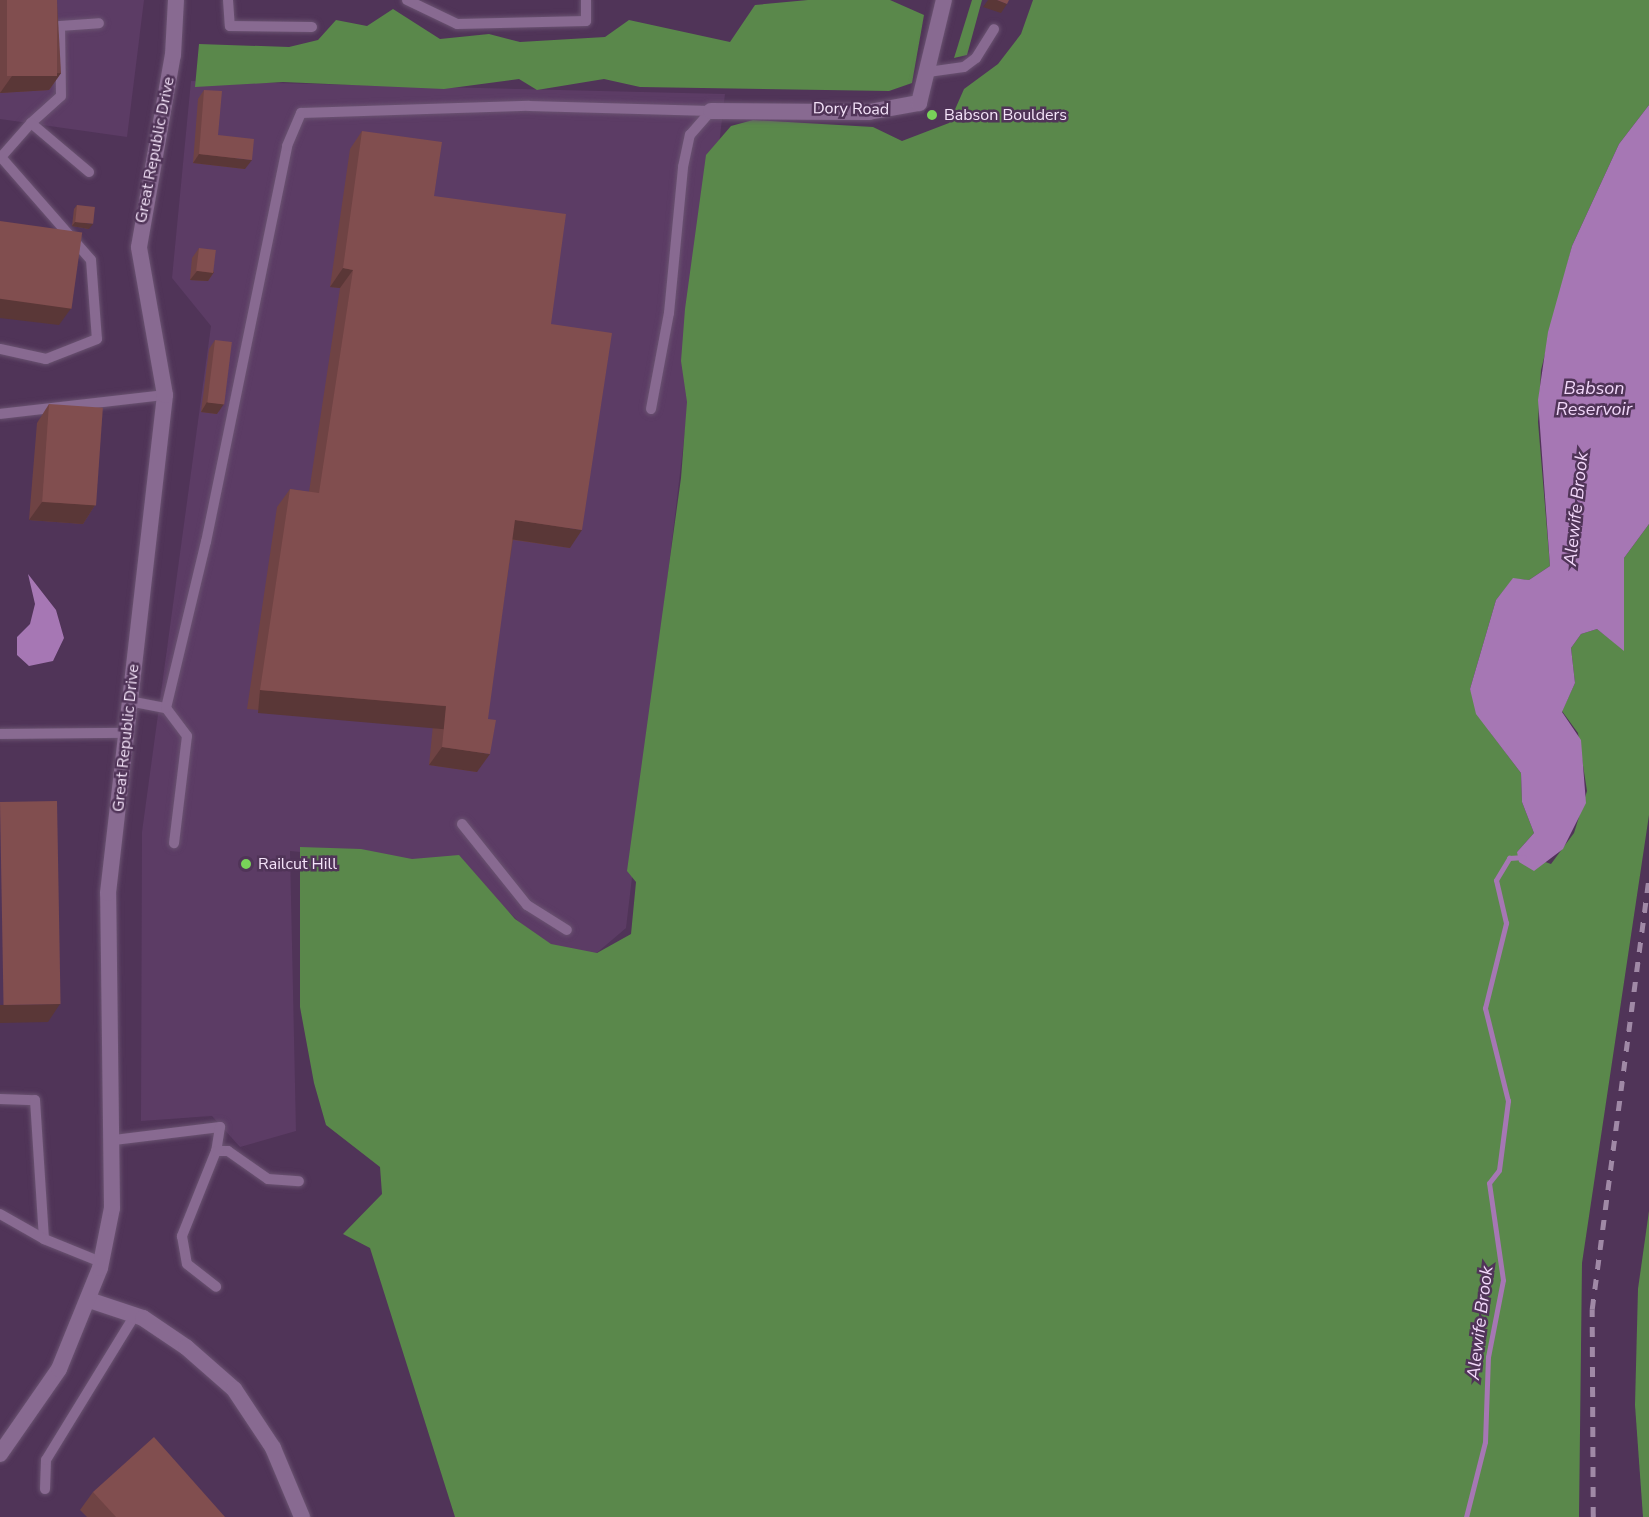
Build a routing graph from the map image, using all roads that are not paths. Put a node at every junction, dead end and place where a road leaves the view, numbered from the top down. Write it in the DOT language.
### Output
graph roads {
  1 [pos="176,0"];
  2 [pos="228,0"];
  3 [pos="407,0"];
  4 [pos="585,0"];
  5 [pos="941,0"];
  6 [pos="99,23"];
  7 [pos="312,27"];
  8 [pos="994,29"];
  9 [pos="928,72"];
  10 [pos="711,111"];
  11 [pos="31,123"];
  12 [pos="1,156"];
  13 [pos="88,172"];
  14 [pos="0,350"];
  15 [pos="165,395"];
  16 [pos="651,409"];
  17 [pos="0,414"];
  18 [pos="129,701"];
  19 [pos="166,708"];
  20 [pos="126,733"];
  21 [pos="0,734"];
  22 [pos="462,824"];
  23 [pos="174,843"];
  24 [pos="567,930"];
  25 [pos="0,1099"];
  26 [pos="114,1140"];
  27 [pos="216,1150"];
  28 [pos="299,1181"];
  29 [pos="0,1214"];
  30 [pos="44,1239"];
  31 [pos="101,1262"];
  32 [pos="216,1287"];
  33 [pos="89,1300"];
  34 [pos="135,1315"];
  35 [pos="0,1454"];
  36 [pos="45,1489"];
  37 [pos="302,1517"];
  1 -- 15 [label="street, Great Republic Drive"];
  2 -- 7 [label="lane"];
  3 -- 4 [label="lane"];
  5 -- 9 [label="street, Dory Road"];
  6 -- 11 [label="lane"];
  8 -- 9 [label="lane"];
  9 -- 10 [label="street, Dory Road"];
  10 -- 16 [label="lane"];
  10 -- 19 [label="lane"];
  11 -- 12 [label="lane"];
  11 -- 13 [label="lane"];
  12 -- 14 [label="lane"];
  15 -- 17 [label="lane"];
  15 -- 18 [label="street, Great Republic Drive"];
  18 -- 19 [label="lane"];
  18 -- 20 [label="street, Great Republic Drive"];
  19 -- 23 [label="lane"];
  20 -- 21 [label="lane"];
  20 -- 26 [label="street, Great Republic Drive"];
  22 -- 24 [label="lane"];
  25 -- 30 [label="lane"];
  26 -- 27 [label="lane"];
  26 -- 31 [label="street, Great Republic Drive"];
  27 -- 28 [label="lane"];
  27 -- 32 [label="lane"];
  29 -- 30 [label="lane"];
  30 -- 31 [label="lane"];
  31 -- 33 [label="street, Great Republic Drive"];
  33 -- 34 [label="street"];
  33 -- 35 [label="street, Great Republic Drive"];
  34 -- 36 [label="lane"];
  34 -- 37 [label="street"];
}
